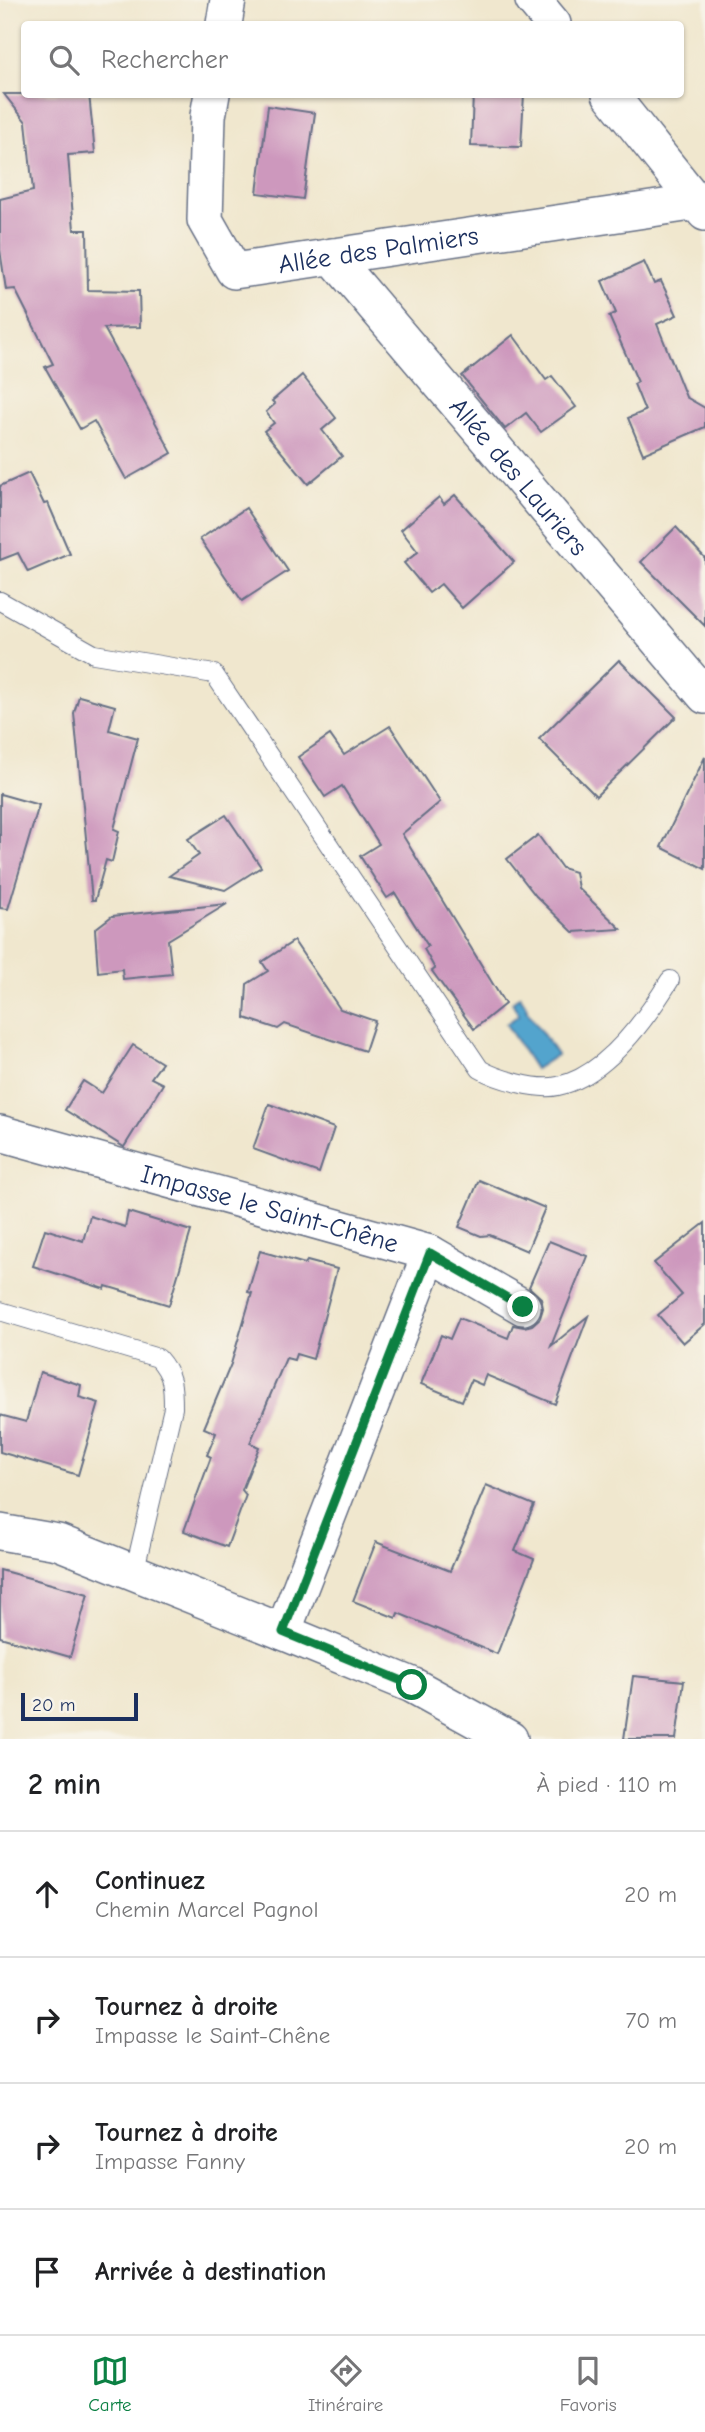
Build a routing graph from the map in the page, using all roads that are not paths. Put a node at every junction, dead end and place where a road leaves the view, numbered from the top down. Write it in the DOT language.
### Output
graph roads {
  1 [pos="228,0"];
  2 [pos="533,0"];
  3 [pos="224,21"];
  4 [pos="550,21"];
  5 [pos="211,98"];
  6 [pos="613,98"];
  7 [pos="702,206"];
  8 [pos="332,257"];
  9 [pos="0,601"];
  10 [pos="705,696"];
  11 [pos="670,981"];
  12 [pos="0,1133"];
  13 [pos="430,1253"];
  14 [pos="523,1307"];
  15 [pos="0,1311"];
  16 [pos="0,1532"];
  17 [pos="134,1573"];
  18 [pos="283,1632"];
  19 [pos="510,1739"];
  1 -- 3 [label="street"];
  2 -- 4 [label="street"];
  5 -- 8 [label="street, Allée des Palmiers"];
  6 -- 7 [label="street"];
  7 -- 8 [label="street, Allée des Palmiers"];
  8 -- 10 [label="street, Allée des Lauriers"];
  9 -- 11 [label="lane"];
  12 -- 13 [label="street, Impasse le Saint-Chêne"];
  13 -- 14 [label="street"];
  13 -- 18 [label="street, Impasse le Saint-Chêne"];
  15 -- 17 [label="lane"];
  16 -- 17 [label="street"];
  17 -- 18 [label="street"];
  18 -- 19 [label="street"];
}
